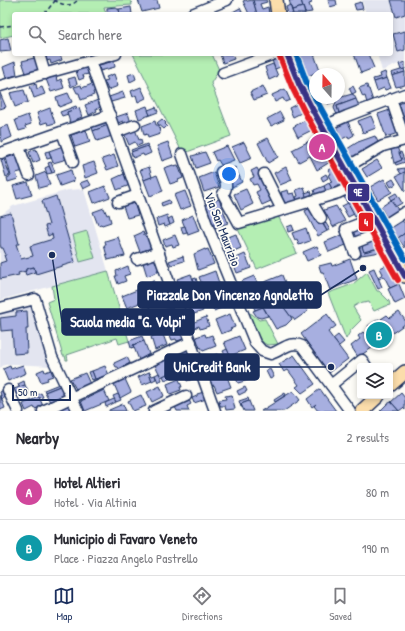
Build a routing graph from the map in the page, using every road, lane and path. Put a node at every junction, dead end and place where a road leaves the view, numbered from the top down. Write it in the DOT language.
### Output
graph roads {
  1 [pos="55,0"];
  2 [pos="78,0"];
  3 [pos="227,0"];
  4 [pos="276,0"];
  5 [pos="46,12"];
  6 [pos="197,12"];
  7 [pos="278,12"];
  8 [pos="12,25"];
  9 [pos="0,27"];
  10 [pos="40,56"];
  11 [pos="109,56"];
  12 [pos="268,56"];
  13 [pos="288,56"];
  14 [pos="90,61"];
  15 [pos="223,72"];
  16 [pos="45,74"];
  17 [pos="1,83"];
  18 [pos="405,94"];
  19 [pos="391,99"];
  20 [pos="110,115"];
  21 [pos="135,125"];
  22 [pos="322,127"];
  23 [pos="62,132"];
  24 [pos="116,132"];
  25 [pos="405,140"];
  26 [pos="20,147"];
  27 [pos="1,153"];
  28 [pos="182,154"];
  29 [pos="73,162"];
  30 [pos="345,168"];
  31 [pos="221,172"];
  32 [pos="264,174"];
  33 [pos="29,175"];
  34 [pos="355,185"];
  35 [pos="138,195"];
  36 [pos="311,201"];
  37 [pos="118,202"];
  38 [pos="282,210"];
  39 [pos="405,212"];
  40 [pos="321,218"];
  41 [pos="378,226"];
  42 [pos="159,252"];
  43 [pos="137,259"];
  44 [pos="405,276"];
  45 [pos="176,300"];
  46 [pos="155,307"];
  47 [pos="0,308"];
  48 [pos="191,342"];
  49 [pos="357,364"];
  50 [pos="405,372"];
  51 [pos="393,382"];
  52 [pos="331,385"];
  53 [pos="8,390"];
  54 [pos="186,396"];
  55 [pos="72,398"];
  56 [pos="375,399"];
  57 [pos="364,409"];
  58 [pos="18,411"];
  59 [pos="43,411"];
  60 [pos="78,411"];
  61 [pos="154,411"];
  62 [pos="215,411"];
  63 [pos="350,411"];
  1 -- 2 [label="path"];
  1 -- 5 [label="path"];
  3 -- 6 [label="street"];
  4 -- 7 [label="main road"];
  8 -- 9 [label="path"];
  10 -- 16 [label="street"];
  11 -- 14 [label="street"];
  12 -- 15 [label="street"];
  13 -- 22 [label="main road"];
  14 -- 16 [label="street"];
  14 -- 20 [label="street"];
  16 -- 17 [label="street"];
  18 -- 19 [label="street"];
  19 -- 22 [label="street"];
  19 -- 25 [label="street"];
  20 -- 23 [label="street"];
  20 -- 24 [label="street"];
  21 -- 24 [label="street"];
  22 -- 30 [label="main road"];
  23 -- 26 [label="street"];
  23 -- 29 [label="street"];
  24 -- 35 [label="street"];
  25 -- 30 [label="street"];
  26 -- 27 [label="street"];
  26 -- 33 [label="street"];
  28 -- 52 [label="street, Via San Maurizio"];
  30 -- 34 [label="main road"];
  31 -- 38 [label="street"];
  32 -- 38 [label="street"];
  34 -- 36 [label="street"];
  34 -- 41 [label="main road"];
  35 -- 37 [label="street"];
  35 -- 42 [label="street"];
  36 -- 38 [label="street"];
  36 -- 40 [label="street"];
  39 -- 41 [label="street"];
  41 -- 41 [label="street"];
  41 -- 44 [label="main road"];
  42 -- 43 [label="street"];
  42 -- 45 [label="street"];
  45 -- 46 [label="street"];
  45 -- 48 [label="street"];
  47 -- 55 [label="street"];
  48 -- 55 [label="street"];
  48 -- 62 [label="street"];
  49 -- 52 [label="street"];
  50 -- 51 [label="main road"];
  52 -- 63 [label="street, Via San Maurizio"];
  53 -- 58 [label="street"];
  54 -- 61 [label="street"];
  55 -- 59 [label="street"];
  55 -- 60 [label="street"];
  56 -- 57 [label="main road"];
}
